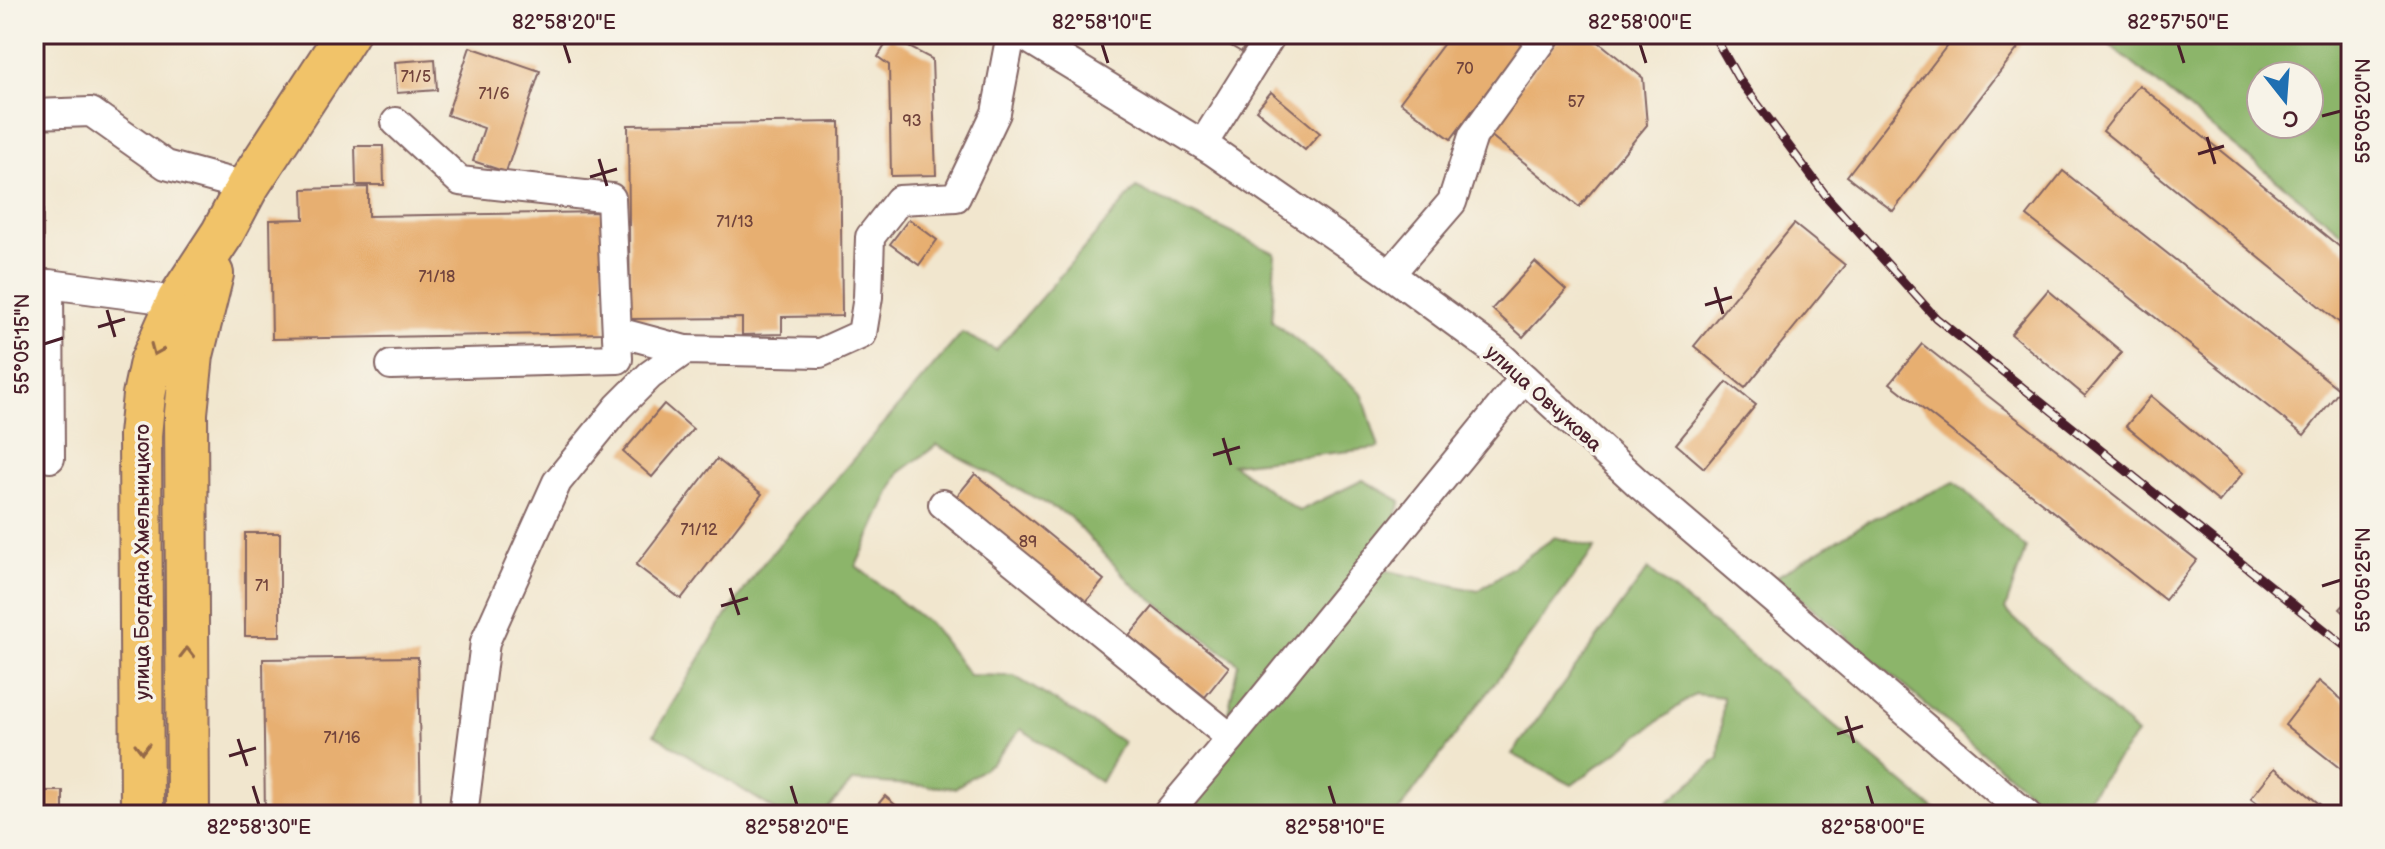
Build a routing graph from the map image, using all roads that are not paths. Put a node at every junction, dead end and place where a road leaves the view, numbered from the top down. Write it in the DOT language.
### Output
graph roads {
  1 [pos="347,34"];
  2 [pos="1011,34"];
  3 [pos="1021,34"];
  4 [pos="1272,34"];
  5 [pos="1547,34"];
  6 [pos="34,114"];
  7 [pos="396,122"];
  8 [pos="1203,144"];
  9 [pos="247,187"];
  10 [pos="222,234"];
  11 [pos="1390,274"];
  12 [pos="178,301"];
  13 [pos="618,332"];
  14 [pos="685,350"];
  15 [pos="391,365"];
  16 [pos="1524,378"];
  17 [pos="50,458"];
  18 [pos="943,504"];
  19 [pos="187,598"];
  20 [pos="141,599"];
  21 [pos="1231,738"];
  22 [pos="1167,814"];
  23 [pos="142,815"];
  24 [pos="188,815"];
  25 [pos="463,815"];
  26 [pos="2027,815"];
  1 -- 9 [label="highway, улица Богдана Хмельницкого"];
  2 -- 14 [label="street"];
  3 -- 8 [label="street, улица Овчукова"];
  4 -- 8 [label="street"];
  5 -- 11 [label="street"];
  6 -- 9 [label="street"];
  7 -- 13 [label="street"];
  8 -- 11 [label="street, улица Овчукова"];
  9 -- 10 [label="highway, улица Богдана Хмельницкого"];
  10 -- 12 [label="highway, улица Богдана Хмельницкого"];
  10 -- 19 [label="highway, улица Богдана Хмельницкого"];
  11 -- 16 [label="street, улица Овчукова"];
  12 -- 17 [label="street"];
  12 -- 20 [label="highway, улица Богдана Хмельницкого, one-way"];
  13 -- 14 [label="street"];
  13 -- 15 [label="street"];
  14 -- 25 [label="street"];
  16 -- 21 [label="street"];
  16 -- 26 [label="street, улица Овчукова"];
  18 -- 21 [label="street"];
  19 -- 20 [label="highway"];
  24 -- 19 [label="highway, улица Богдана Хмельницкого, one-way"];
  20 -- 23 [label="highway, улица Богдана Хмельницкого, one-way"];
  21 -- 22 [label="street"];
}
